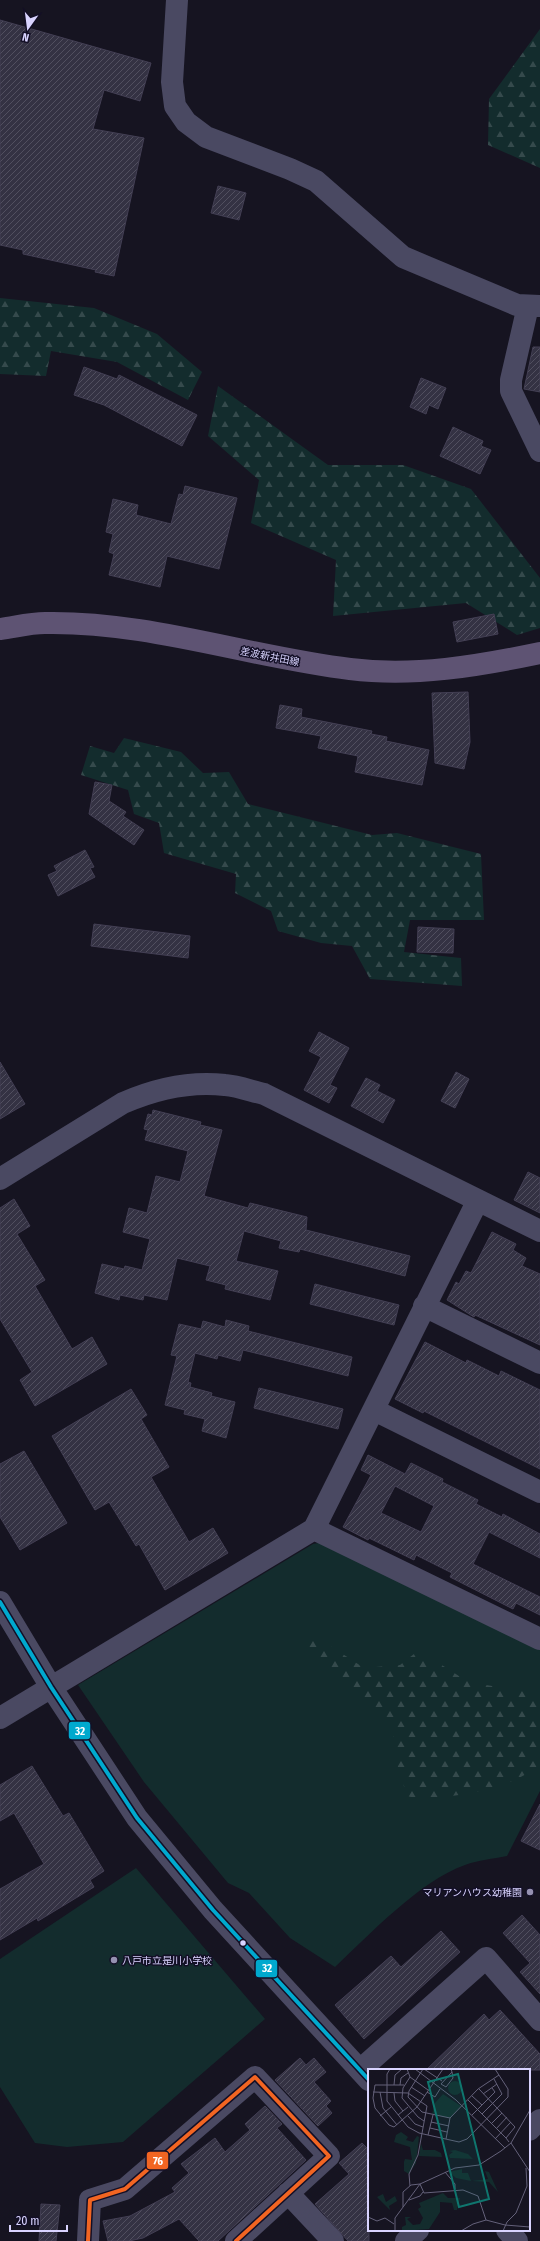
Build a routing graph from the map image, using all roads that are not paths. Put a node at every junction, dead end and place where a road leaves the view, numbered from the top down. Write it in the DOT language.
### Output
graph roads {
  1 [pos="177,0"];
  2 [pos="534,306"];
  3 [pos="540,451"];
  4 [pos="0,629"];
  5 [pos="540,653"];
  6 [pos="0,1179"];
  7 [pos="478,1200"];
  8 [pos="540,1231"];
  9 [pos="424,1306"];
  10 [pos="540,1363"];
  11 [pos="374,1410"];
  12 [pos="540,1492"];
  13 [pos="314,1529"];
  14 [pos="0,1602"];
  15 [pos="540,1639"];
  16 [pos="51,1687"];
  17 [pos="0,1718"];
  18 [pos="540,2020"];
  19 [pos="371,2069"];
  20 [pos="365,2075"];
  21 [pos="540,2120"];
  22 [pos="530,2129"];
  23 [pos="288,2193"];
  24 [pos="417,2231"];
  25 [pos="508,2231"];
  26 [pos="88,2241"];
  27 [pos="236,2241"];
  28 [pos="332,2241"];
  29 [pos="406,2241"];
  30 [pos="517,2241"];
  1 -- 2 [label="street"];
  2 -- 3 [label="street"];
  4 -- 5 [label="main road, 差波新井田線"];
  6 -- 7 [label="street"];
  7 -- 8 [label="street"];
  7 -- 9 [label="street"];
  9 -- 10 [label="street"];
  9 -- 11 [label="street"];
  11 -- 12 [label="street"];
  11 -- 13 [label="street"];
  13 -- 15 [label="street"];
  13 -- 16 [label="street"];
  14 -- 16 [label="street"];
  16 -- 17 [label="street"];
  16 -- 20 [label="street"];
  18 -- 19 [label="street"];
  21 -- 22 [label="street"];
  23 -- 26 [label="street"];
  23 -- 27 [label="street"];
  23 -- 28 [label="street"];
  24 -- 29 [label="street"];
  25 -- 30 [label="street"];
}
